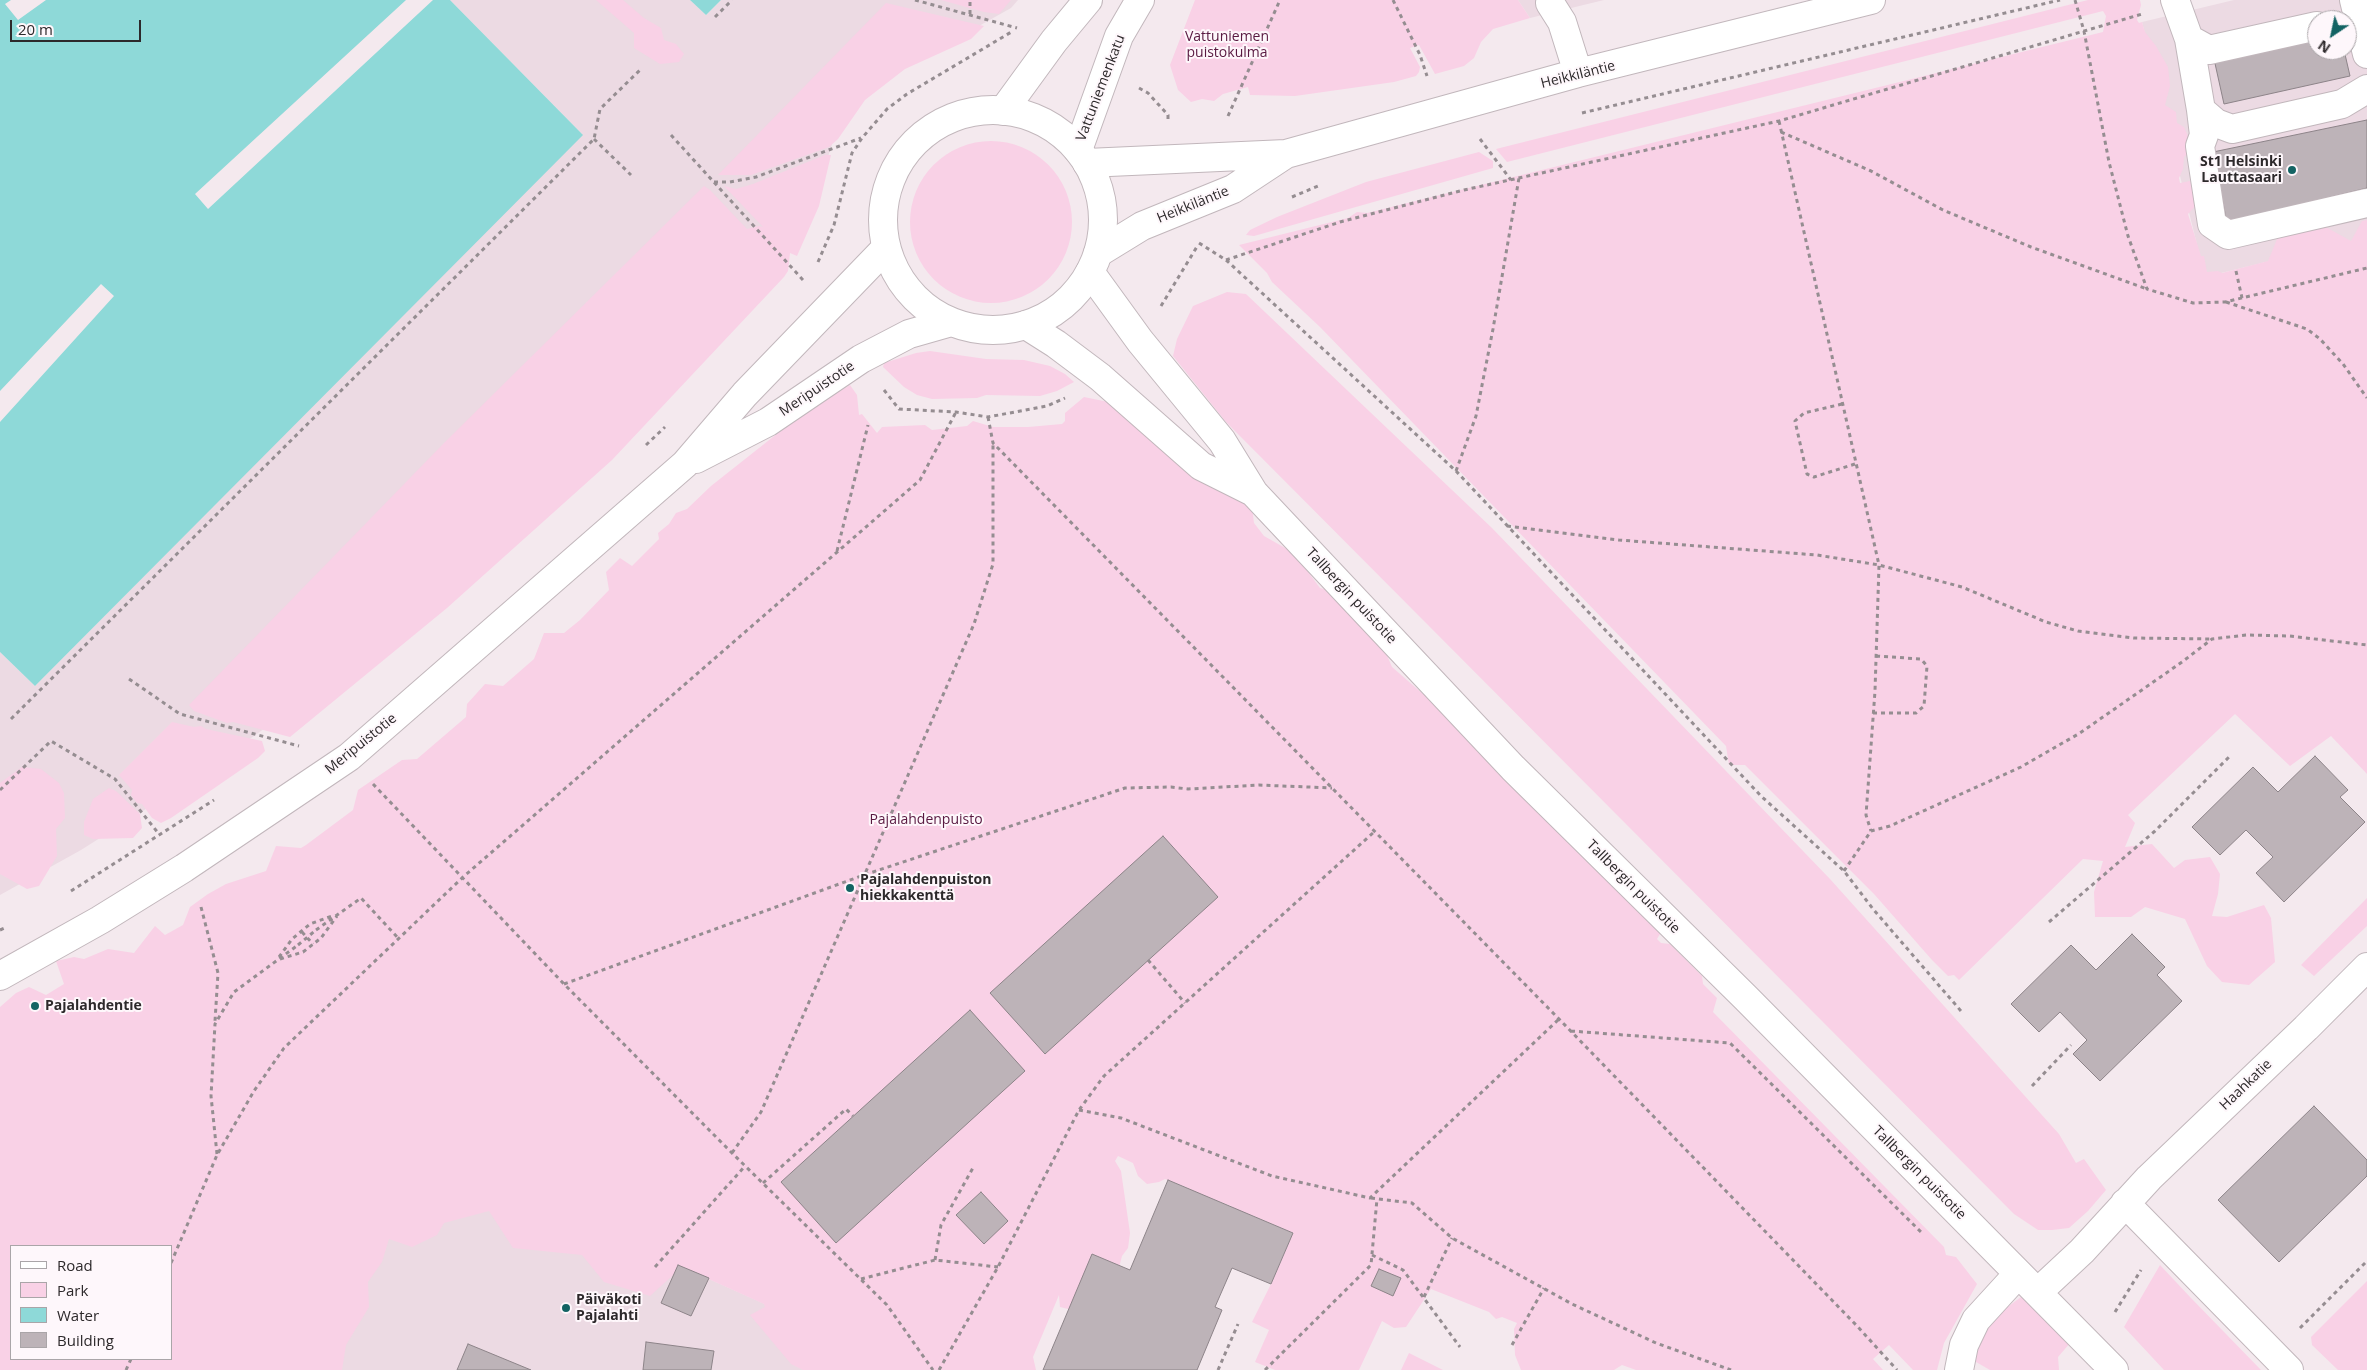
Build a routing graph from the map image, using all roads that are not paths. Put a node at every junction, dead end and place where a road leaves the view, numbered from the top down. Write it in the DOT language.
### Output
graph roads {
  1 [pos="1088,0"];
  2 [pos="1140,0"];
  3 [pos="1871,0"];
  4 [pos="2174,0"];
  5 [pos="1550,3"];
  6 [pos="2351,8"];
  7 [pos="2307,28"];
  8 [pos="2188,39"];
  9 [pos="2367,54"];
  10 [pos="1578,73"];
  11 [pos="2367,89"];
  12 [pos="2202,110"];
  13 [pos="1003,111"];
  14 [pos="1286,154"];
  15 [pos="1083,157"];
  16 [pos="2367,203"];
  17 [pos="886,248"];
  18 [pos="1094,262"];
  19 [pos="951,322"];
  20 [pos="1026,325"];
  21 [pos="685,464"];
  22 [pos="1254,493"];
  23 [pos="2367,966"];
  24 [pos="0,976"];
  25 [pos="2125,1203"];
  26 [pos="2028,1283"];
  27 [pos="1959,1370"];
  28 [pos="2114,1370"];
  29 [pos="2289,1370"];
  1 -- 13 [label="street"];
  2 -- 15 [label="street, Vattuniemenkatu"];
  3 -- 10 [label="street, Heikkiläntie"];
  4 -- 8 [label="street"];
  5 -- 10 [label="street"];
  6 -- 9 [label="street"];
  7 -- 8 [label="street"];
  8 -- 12 [label="street"];
  10 -- 14 [label="street, Heikkiläntie"];
  11 -- 12 [label="street"];
  12 -- 16 [label="street"];
  13 -- 15 [label="street"];
  13 -- 17 [label="street"];
  14 -- 15 [label="street, Heikkiläntie"];
  14 -- 18 [label="street, Heikkiläntie"];
  15 -- 18 [label="street"];
  17 -- 19 [label="street"];
  17 -- 21 [label="street, Meripuistotie"];
  18 -- 20 [label="street"];
  18 -- 22 [label="street, Tallbergin puistotie"];
  19 -- 20 [label="street"];
  19 -- 21 [label="street, Meripuistotie"];
  20 -- 22 [label="street, Tallbergin puistotie"];
  21 -- 24 [label="street, Meripuistotie"];
  22 -- 26 [label="street, Tallbergin puistotie"];
  23 -- 25 [label="street, Haahkatie"];
  25 -- 26 [label="street"];
  25 -- 29 [label="street"];
  26 -- 27 [label="street"];
  26 -- 28 [label="street, Tallbergin puistotie"];
}
